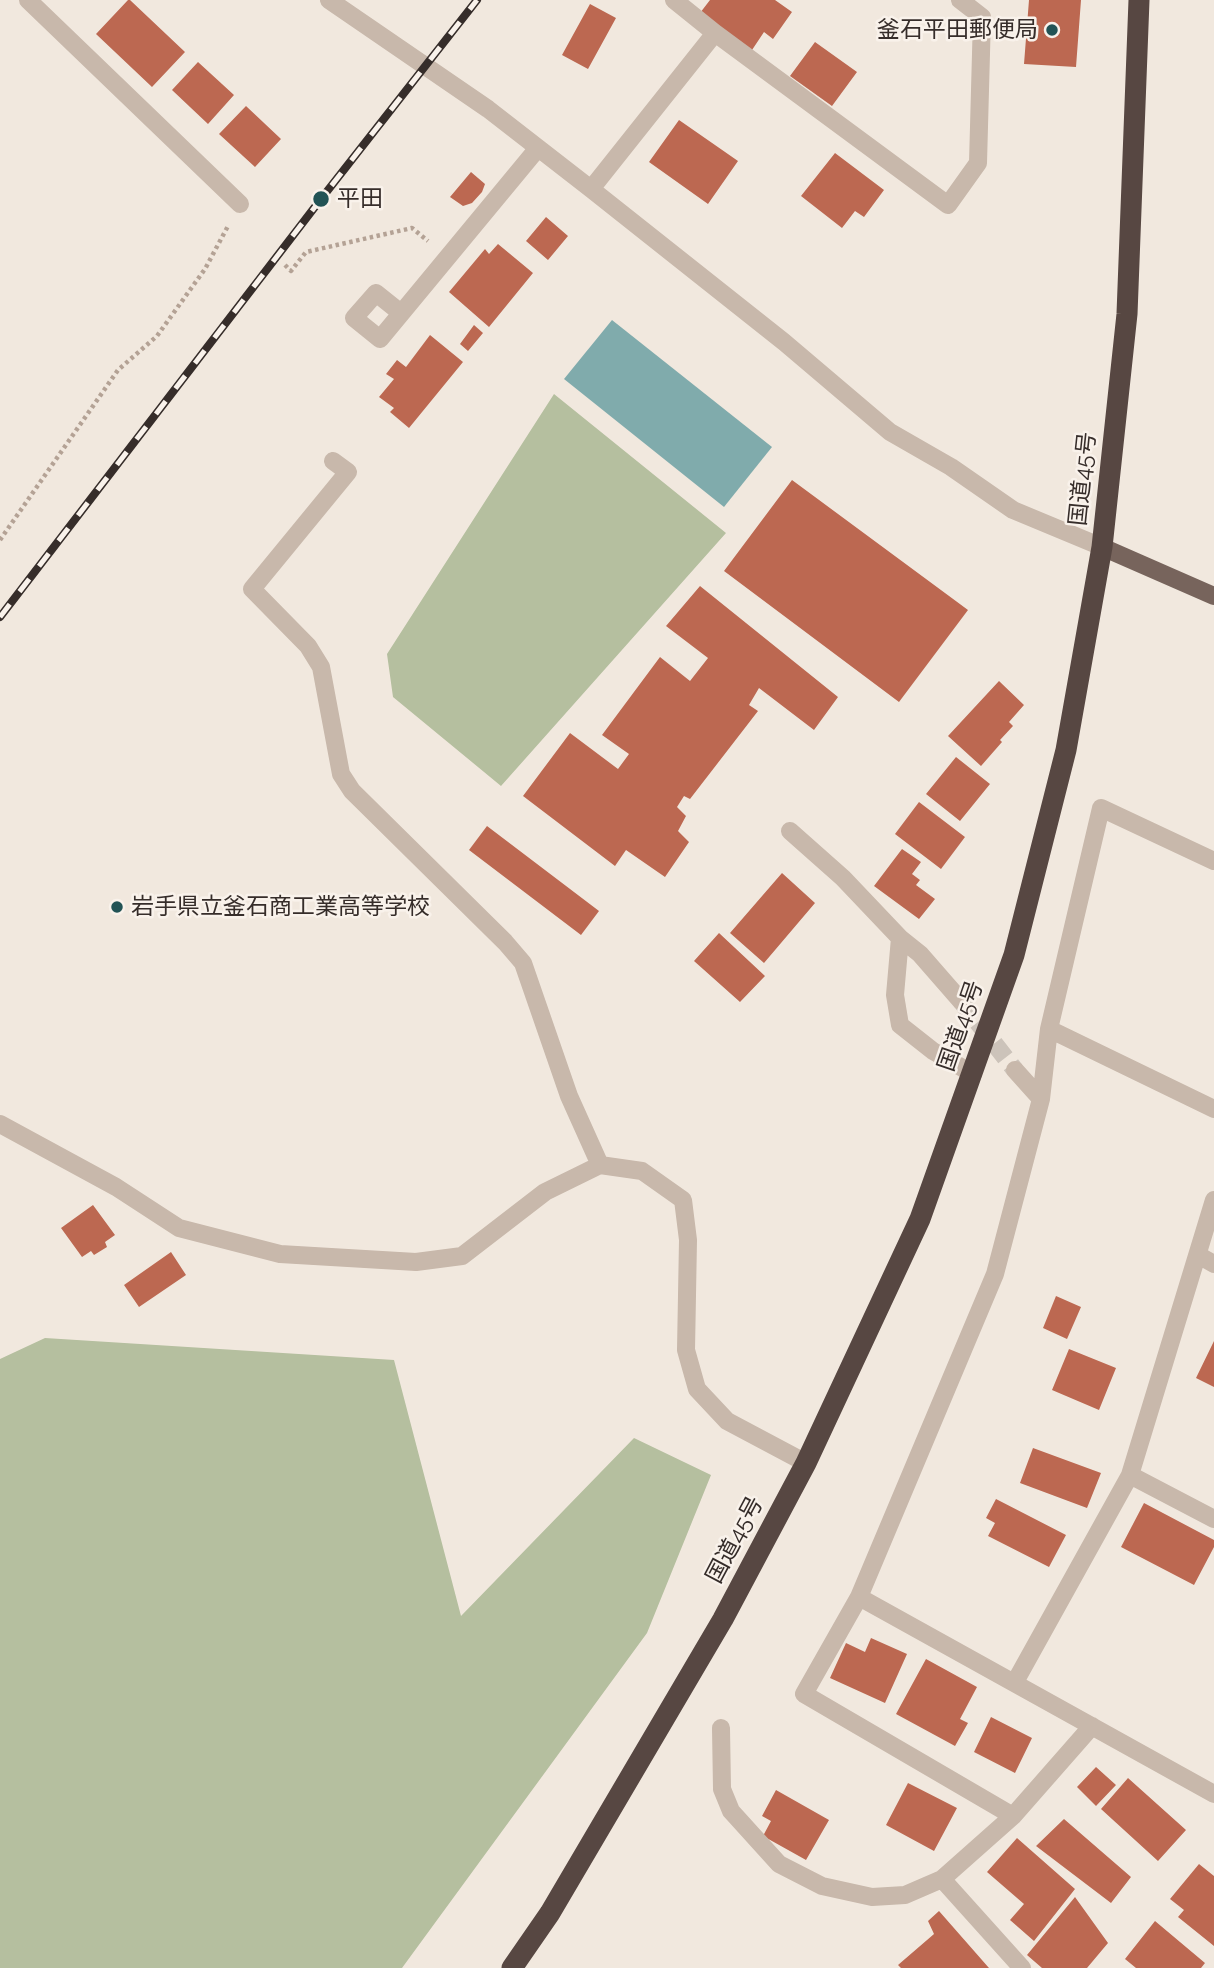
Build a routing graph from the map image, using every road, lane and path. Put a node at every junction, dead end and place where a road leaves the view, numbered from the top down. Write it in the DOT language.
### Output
graph roads {
  1 [pos="27,0"];
  2 [pos="329,0"];
  3 [pos="674,0"];
  4 [pos="960,0"];
  5 [pos="1139,0"];
  6 [pos="715,33"];
  7 [pos="538,148"];
  8 [pos="591,189"];
  9 [pos="240,204"];
  10 [pos="412,228"];
  11 [pos="285,265"];
  12 [pos="401,313"];
  13 [pos="333,461"];
  14 [pos="0,540"];
  15 [pos="1102,547"];
  16 [pos="1214,596"];
  17 [pos="790,831"];
  18 [pos="1214,861"];
  19 [pos="900,938"];
  20 [pos="961,1001"];
  21 [pos="1049,1029"];
  22 [pos="1015,1070"];
  23 [pos="973,1074"];
  24 [pos="1041,1099"];
  25 [pos="1214,1109"];
  26 [pos="0,1124"];
  27 [pos="600,1165"];
  28 [pos="1214,1200"];
  29 [pos="1198,1255"];
  30 [pos="1214,1264"];
  31 [pos="806,1464"];
  32 [pos="1129,1475"];
  33 [pos="1214,1519"];
  34 [pos="859,1597"];
  35 [pos="1015,1682"];
  36 [pos="1092,1726"];
  37 [pos="721,1728"];
  38 [pos="1214,1794"];
  39 [pos="1013,1816"];
  40 [pos="942,1879"];
  41 [pos="512,1968"];
  42 [pos="1022,1968"];
  1 -- 9 [label="street"];
  2 -- 7 [label="street"];
  3 -- 6 [label="street"];
  4 -- 6 [label="street"];
  5 -- 15 [label="highway, 国道45号"];
  6 -- 8 [label="street"];
  7 -- 8 [label="street"];
  7 -- 12 [label="street"];
  8 -- 15 [label="street"];
  9 -- 14 [label="path"];
  10 -- 11 [label="path"];
  13 -- 27 [label="street"];
  15 -- 16 [label="main road"];
  15 -- 23 [label="highway, 国道45号"];
  17 -- 19 [label="street"];
  18 -- 21 [label="street"];
  19 -- 20 [label="street"];
  19 -- 23 [label="street"];
  21 -- 24 [label="street"];
  21 -- 25 [label="street"];
  22 -- 24 [label="street"];
  23 -- 31 [label="highway, 国道45号"];
  24 -- 34 [label="street"];
  26 -- 27 [label="street"];
  27 -- 31 [label="street"];
  28 -- 29 [label="street"];
  29 -- 30 [label="street"];
  29 -- 32 [label="street"];
  31 -- 41 [label="highway, 国道45号"];
  32 -- 33 [label="street"];
  32 -- 35 [label="street"];
  34 -- 35 [label="street"];
  34 -- 39 [label="street"];
  35 -- 36 [label="street"];
  36 -- 38 [label="street"];
  36 -- 39 [label="street"];
  37 -- 40 [label="street"];
  39 -- 40 [label="street"];
  40 -- 42 [label="street"];
}
